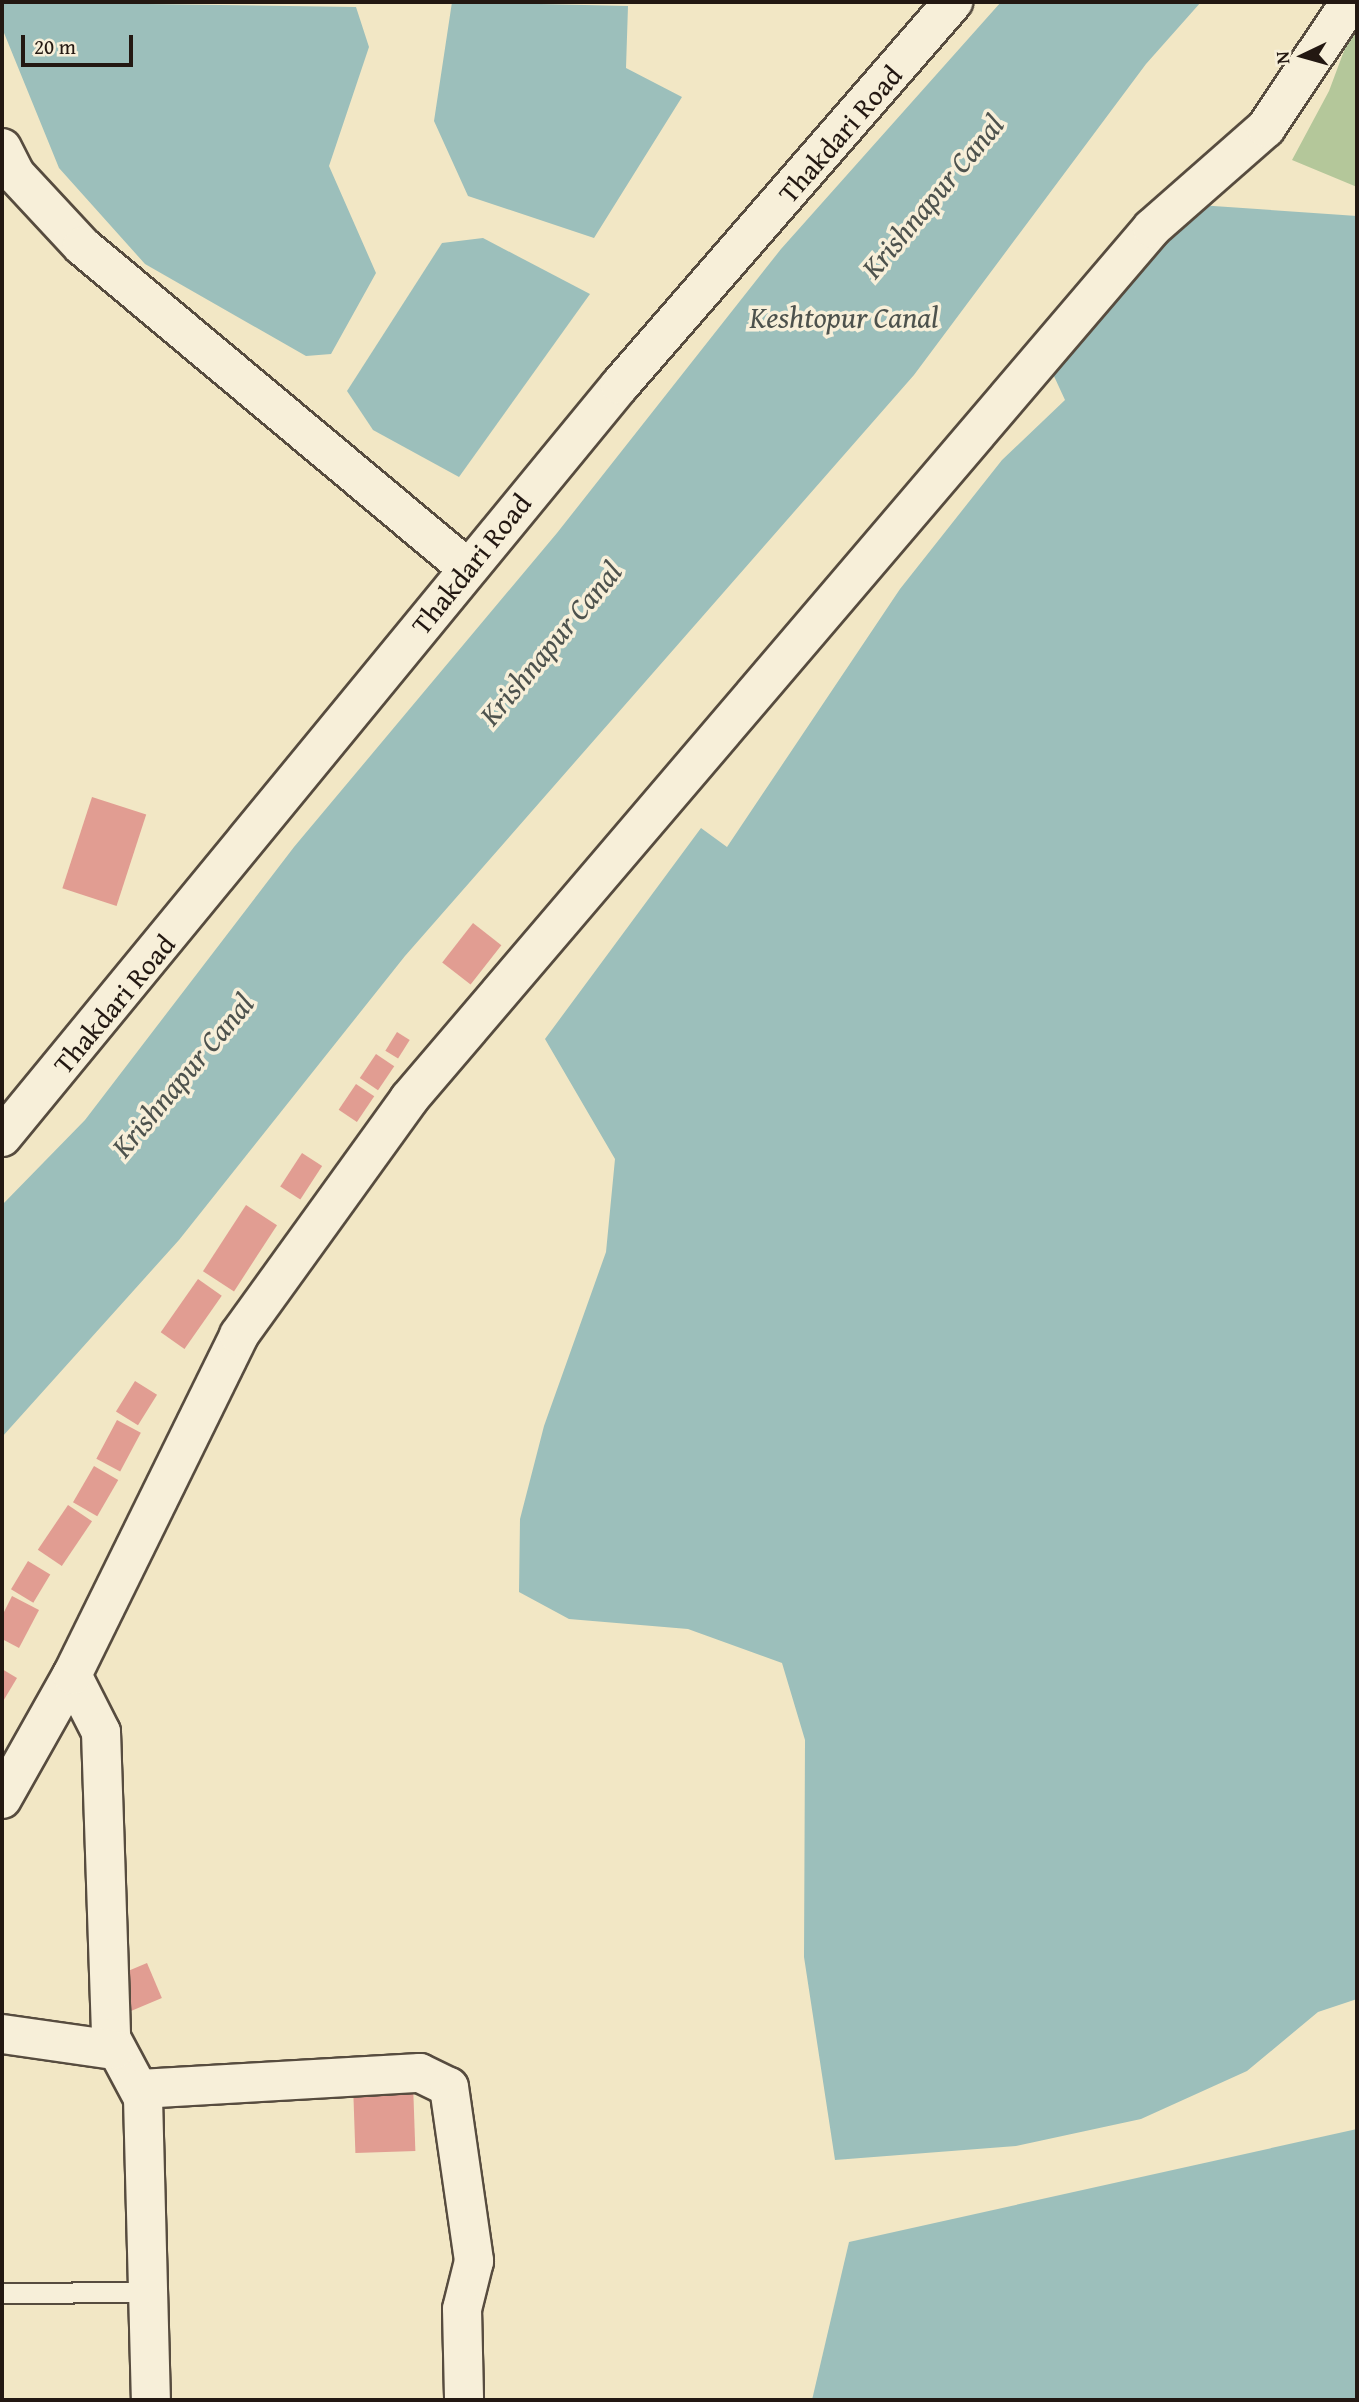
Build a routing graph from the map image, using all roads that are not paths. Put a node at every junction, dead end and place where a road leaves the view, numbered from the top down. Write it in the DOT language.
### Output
graph roads {
  1 [pos="953,2"];
  2 [pos="1350,2"];
  3 [pos="2,148"];
  4 [pos="467,568"];
  5 [pos="2,1137"];
  6 [pos="72,1675"];
  7 [pos="2,1798"];
  8 [pos="2,2034"];
  9 [pos="114,2050"];
  10 [pos="139,2089"];
  11 [pos="150,2292"];
  12 [pos="2,2293"];
  13 [pos="152,2400"];
  14 [pos="464,2400"];
  1 -- 4 [label="street, Thakdari Road"];
  2 -- 6 [label="street"];
  3 -- 4 [label="street"];
  4 -- 5 [label="street, Thakdari Road"];
  6 -- 7 [label="street"];
  6 -- 9 [label="street"];
  8 -- 9 [label="street"];
  9 -- 10 [label="street"];
  10 -- 11 [label="street"];
  10 -- 14 [label="street"];
  11 -- 12 [label="lane"];
  11 -- 13 [label="street"];
}
